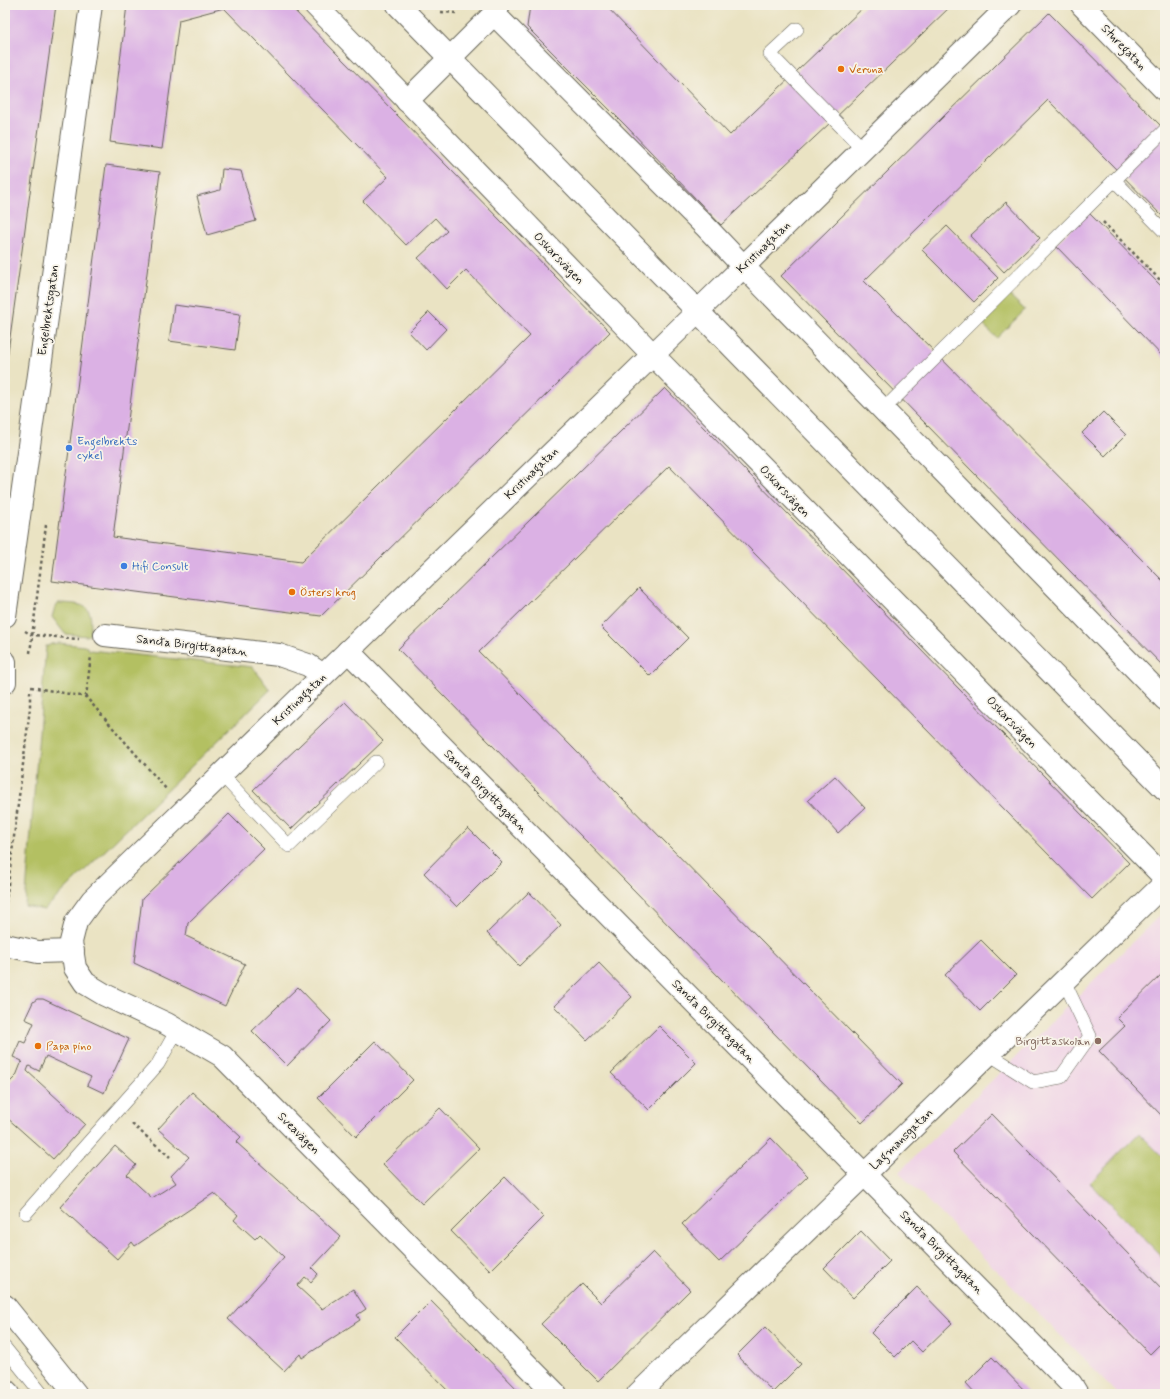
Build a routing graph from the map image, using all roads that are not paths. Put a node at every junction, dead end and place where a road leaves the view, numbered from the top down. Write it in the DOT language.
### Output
graph roads {
  1 [pos="91,5"];
  2 [pos="315,5"];
  3 [pos="398,5"];
  4 [pos="1010,5"];
  5 [pos="1082,5"];
  6 [pos="496,10"];
  7 [pos="797,29"];
  8 [pos="450,58"];
  9 [pos="1165,90"];
  10 [pos="408,101"];
  11 [pos="1165,130"];
  12 [pos="863,149"];
  13 [pos="1114,180"];
  14 [pos="1165,232"];
  15 [pos="743,266"];
  16 [pos="698,311"];
  17 [pos="653,355"];
  18 [pos="883,410"];
  19 [pos="12,622"];
  20 [pos="99,637"];
  21 [pos="348,651"];
  22 [pos="5,662"];
  23 [pos="323,675"];
  24 [pos="5,682"];
  25 [pos="1165,699"];
  26 [pos="376,762"];
  27 [pos="221,774"];
  28 [pos="1165,789"];
  29 [pos="1165,878"];
  30 [pos="1165,883"];
  31 [pos="5,945"];
  32 [pos="73,952"];
  33 [pos="1064,981"];
  34 [pos="177,1030"];
  35 [pos="989,1054"];
  36 [pos="865,1174"];
  37 [pos="26,1213"];
  38 [pos="5,1306"];
  39 [pos="5,1348"];
  40 [pos="5,1390"];
  41 [pos="9,1394"];
  42 [pos="42,1394"];
  43 [pos="76,1394"];
  44 [pos="556,1394"];
  45 [pos="638,1394"];
  46 [pos="1077,1394"];
  1 -- 19 [label="street, Engelbrektsgatan"];
  2 -- 10 [label="street, Oskarsvägen"];
  3 -- 8 [label="street"];
  4 -- 12 [label="street, Kristinagatan"];
  5 -- 9 [label="street, Sturegatan"];
  6 -- 8 [label="street"];
  6 -- 15 [label="street"];
  7 -- 12 [label="lane"];
  8 -- 10 [label="street"];
  8 -- 16 [label="street"];
  10 -- 17 [label="street, Oskarsvägen"];
  11 -- 13 [label="lane"];
  12 -- 15 [label="street, Kristinagatan"];
  13 -- 14 [label="lane"];
  13 -- 18 [label="lane"];
  15 -- 16 [label="street, Kristinagatan"];
  15 -- 18 [label="street"];
  16 -- 17 [label="street, Kristinagatan"];
  16 -- 28 [label="street"];
  17 -- 21 [label="street, Kristinagatan"];
  17 -- 29 [label="street, Oskarsvägen"];
  18 -- 25 [label="street"];
  20 -- 23 [label="street, Sancta Birgittagatan"];
  21 -- 23 [label="street, Kristinagatan"];
  21 -- 36 [label="street, Sancta Birgittagatan"];
  22 -- 24 [label="street"];
  23 -- 27 [label="street, Kristinagatan"];
  26 -- 27 [label="lane"];
  27 -- 32 [label="street, Kristinagatan"];
  30 -- 33 [label="street, Lagmansgatan"];
  31 -- 32 [label="street"];
  32 -- 34 [label="street, Sveavägen"];
  33 -- 35 [label="street, Lagmansgatan"];
  33 -- 35 [label="lane"];
  34 -- 37 [label="lane"];
  34 -- 44 [label="street, Sveavägen"];
  35 -- 36 [label="street, Lagmansgatan"];
  36 -- 45 [label="street, Lagmansgatan"];
  36 -- 46 [label="street, Sancta Birgittagatan"];
  38 -- 43 [label="street"];
  39 -- 42 [label="lane"];
  40 -- 41 [label="street"];
}
